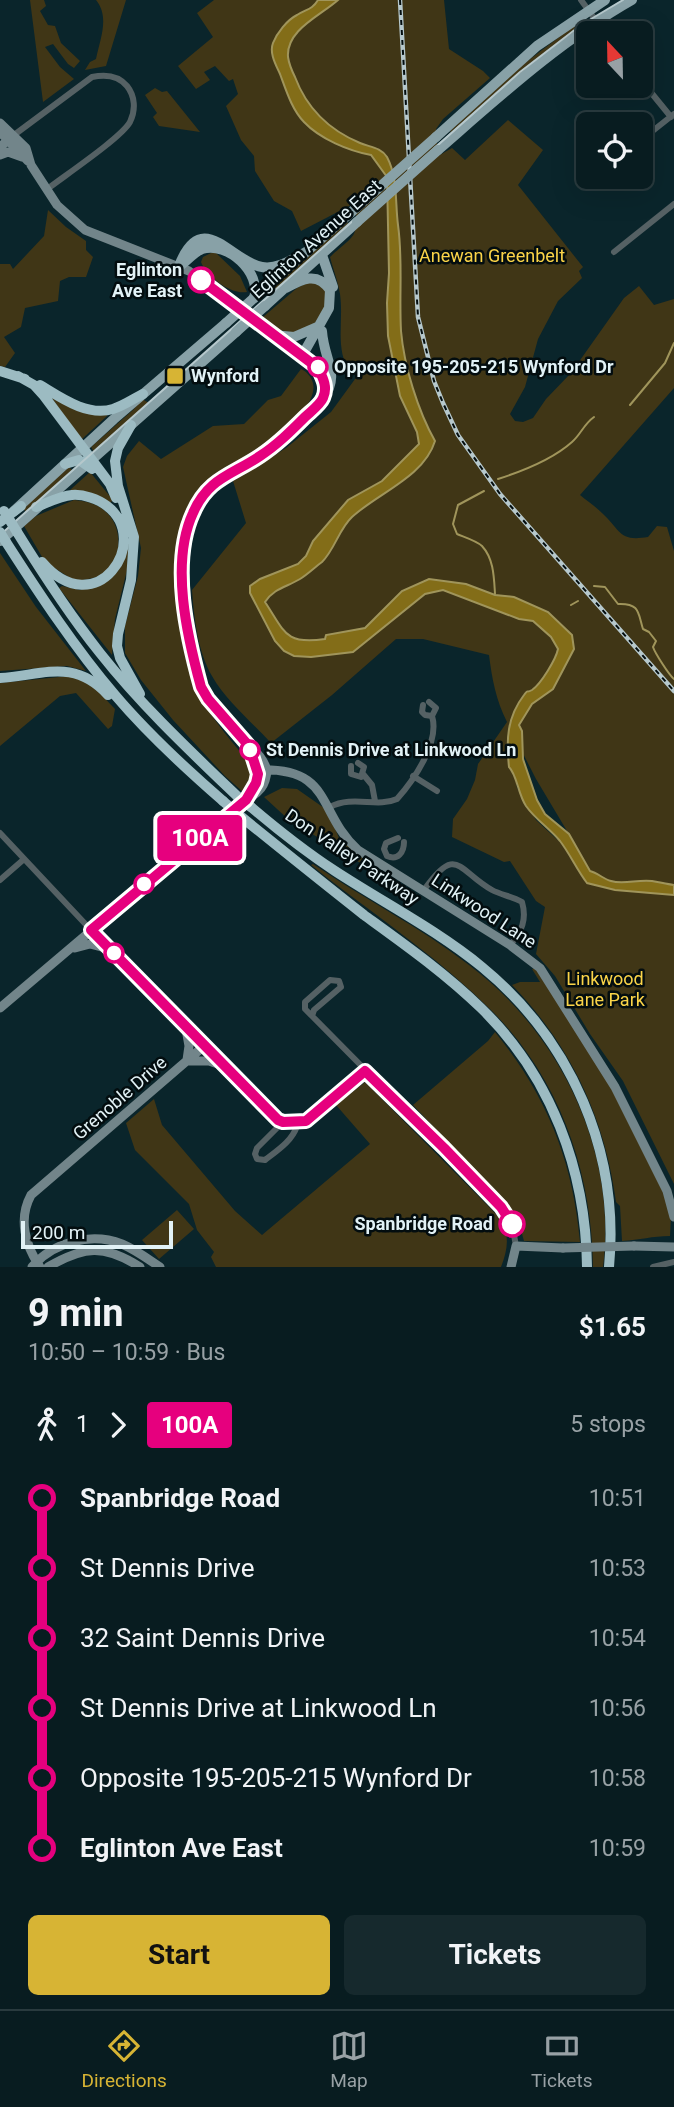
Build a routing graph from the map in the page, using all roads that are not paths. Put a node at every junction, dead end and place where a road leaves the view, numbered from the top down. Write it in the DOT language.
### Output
graph roads {
  1 [pos="581,0"];
  2 [pos="605,0"];
  3 [pos="632,0"];
  4 [pos="588,10"];
  5 [pos="596,21"];
  6 [pos="599,21"];
  7 [pos="576,37"];
  8 [pos="653,94"];
  9 [pos="672,116"];
  10 [pos="0,123"];
  11 [pos="653,131"];
  12 [pos="0,132"];
  13 [pos="11,138"];
  14 [pos="0,146"];
  15 [pos="0,155"];
  16 [pos="32,165"];
  17 [pos="46,190"];
  18 [pos="674,204"];
  19 [pos="308,251"];
  20 [pos="614,252"];
  21 [pos="322,255"];
  22 [pos="179,266"];
  23 [pos="286,288"];
  24 [pos="254,298"];
  25 [pos="321,328"];
  26 [pos="273,335"];
  27 [pos="302,356"];
  28 [pos="0,371"];
  29 [pos="18,376"];
  30 [pos="143,394"];
  31 [pos="323,399"];
  32 [pos="131,425"];
  33 [pos="82,448"];
  34 [pos="89,461"];
  35 [pos="65,464"];
  36 [pos="2,506"];
  37 [pos="20,506"];
  38 [pos="36,507"];
  39 [pos="0,523"];
  40 [pos="17,532"];
  41 [pos="2,538"];
  42 [pos="134,547"];
  43 [pos="0,678"];
  44 [pos="143,703"];
  45 [pos="127,709"];
  46 [pos="432,716"];
  47 [pos="363,774"];
  48 [pos="413,776"];
  49 [pos="437,791"];
  50 [pos="375,801"];
  51 [pos="330,807"];
  52 [pos="224,818"];
  53 [pos="0,833"];
  54 [pos="391,857"];
  55 [pos="23,860"];
  56 [pos="389,870"];
  57 [pos="0,880"];
  58 [pos="424,890"];
  59 [pos="91,930"];
  60 [pos="510,945"];
  61 [pos="110,949"];
  62 [pos="62,956"];
  63 [pos="0,1007"];
  64 [pos="312,1016"];
  65 [pos="186,1028"];
  66 [pos="204,1046"];
  67 [pos="187,1061"];
  68 [pos="224,1066"];
  69 [pos="365,1071"];
  70 [pos="306,1121"];
  71 [pos="283,1122"];
  72 [pos="297,1126"];
  73 [pos="674,1217"];
  74 [pos="516,1246"];
  75 [pos="674,1247"];
  76 [pos="674,1262"];
  77 [pos="36,1265"];
  78 [pos="47,1267"];
  79 [pos="140,1267"];
  80 [pos="160,1267"];
  81 [pos="511,1267"];
  82 [pos="587,1267"];
  83 [pos="609,1267"];
  84 [pos="653,1267"];
  1 -- 4 [label="street"];
  2 -- 4 [label="main road, Eglinton Avenue East"];
  3 -- 6 [label="main road, Eglinton Avenue East"];
  4 -- 5 [label="street"];
  4 -- 19 [label="main road, Eglinton Avenue East, bridge"];
  7 -- 21 [label="main road, Eglinton Avenue East, bridge"];
  8 -- 9 [label="street"];
  9 -- 11 [label="street"];
  10 -- 13 [label="street"];
  12 -- 13 [label="street"];
  13 -- 14 [label="street"];
  13 -- 16 [label="street"];
  13 -- 17 [label="street"];
  15 -- 16 [label="street"];
  16 -- 17 [label="street"];
  17 -- 22 [label="street"];
  18 -- 20 [label="street"];
  19 -- 22 [label="main road"];
  19 -- 24 [label="main road, Eglinton Avenue East"];
  21 -- 23 [label="main road, Eglinton Avenue East"];
  21 -- 25 [label="main road"];
  22 -- 24 [label="main road"];
  22 -- 26 [label="street"];
  23 -- 25 [label="main road"];
  23 -- 32 [label="main road, Eglinton Avenue East, bridge"];
  24 -- 30 [label="main road, Eglinton Avenue East, bridge"];
  25 -- 26 [label="main road"];
  25 -- 27 [label="main road"];
  25 -- 31 [label="main road"];
  26 -- 27 [label="street"];
  27 -- 31 [label="street"];
  28 -- 29 [label="highway"];
  29 -- 30 [label="highway"];
  29 -- 33 [label="highway"];
  30 -- 33 [label="main road, Eglinton Avenue East"];
  31 -- 51 [label="street, Linkwood Lane"];
  32 -- 34 [label="main road, Eglinton Avenue East"];
  32 -- 42 [label="highway"];
  33 -- 34 [label="highway"];
  33 -- 35 [label="main road, Eglinton Avenue East"];
  34 -- 35 [label="highway"];
  34 -- 38 [label="main road, Eglinton Avenue East"];
  34 -- 42 [label="highway"];
  35 -- 37 [label="main road, Eglinton Avenue East"];
  36 -- 40 [label="highway, Don Valley Parkway, bridge"];
  37 -- 39 [label="highway"];
  38 -- 40 [label="highway"];
  38 -- 41 [label="main road, Eglinton Avenue East"];
  40 -- 44 [label="highway, Don Valley Parkway"];
  41 -- 45 [label="highway, Don Valley Parkway"];
  42 -- 44 [label="highway"];
  43 -- 45 [label="highway"];
  44 -- 83 [label="highway, Don Valley Parkway, bridge"];
  45 -- 82 [label="highway, Don Valley Parkway, bridge"];
  46 -- 46 [label="street"];
  46 -- 48 [label="street"];
  47 -- 47 [label="street"];
  47 -- 50 [label="street"];
  48 -- 49 [label="street"];
  48 -- 50 [label="street"];
  50 -- 51 [label="street"];
  51 -- 56 [label="street, Linkwood Lane"];
  52 -- 59 [label="street"];
  53 -- 55 [label="street"];
  54 -- 54 [label="street"];
  54 -- 56 [label="street"];
  55 -- 57 [label="street"];
  55 -- 59 [label="street"];
  56 -- 58 [label="street, Linkwood Lane"];
  58 -- 60 [label="street, Linkwood Lane"];
  58 -- 60 [label="street"];
  59 -- 61 [label="street"];
  59 -- 62 [label="street"];
  60 -- 73 [label="street, Linkwood Lane"];
  61 -- 62 [label="street"];
  61 -- 65 [label="street"];
  62 -- 63 [label="street"];
  64 -- 64 [label="street"];
  64 -- 69 [label="street"];
  65 -- 66 [label="street"];
  65 -- 67 [label="street"];
  66 -- 67 [label="street, Grenoble Drive"];
  66 -- 68 [label="street"];
  67 -- 68 [label="street"];
  67 -- 77 [label="street, Grenoble Drive"];
  68 -- 71 [label="street"];
  69 -- 70 [label="street"];
  69 -- 74 [label="street"];
  70 -- 71 [label="street"];
  70 -- 72 [label="street"];
  71 -- 72 [label="street"];
  71 -- 72 [label="street"];
  74 -- 75 [label="street, bridge"];
  74 -- 81 [label="street"];
  76 -- 84 [label="street"];
  77 -- 80 [label="street"];
  78 -- 79 [label="street"];
}
